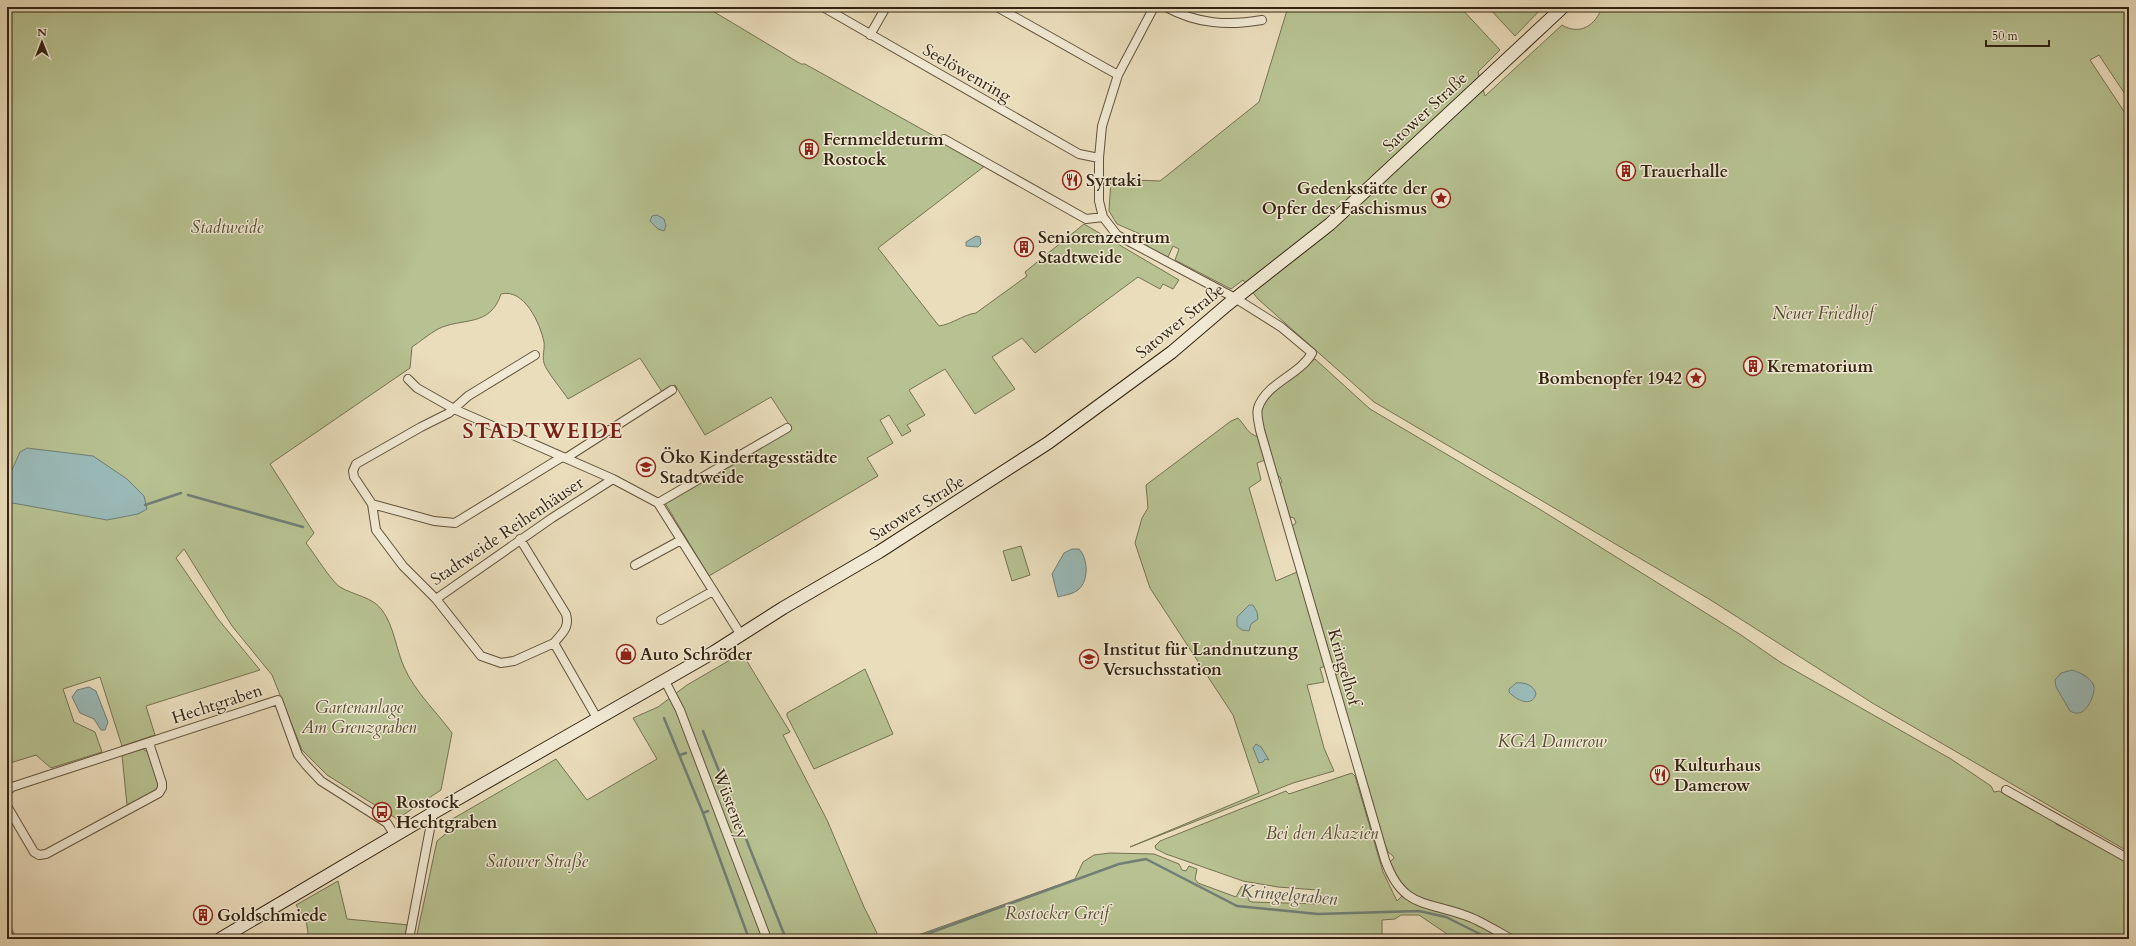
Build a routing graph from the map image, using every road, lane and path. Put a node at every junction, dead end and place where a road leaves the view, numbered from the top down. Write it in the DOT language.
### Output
graph roads {
  1 [pos="823,7"];
  2 [pos="886,7"];
  3 [pos="997,7"];
  4 [pos="1154,7"];
  5 [pos="1166,7"];
  6 [pos="1563,7"];
  7 [pos="1262,20"];
  8 [pos="870,35"];
  9 [pos="1118,75"];
  10 [pos="944,139"];
  11 [pos="1099,158"];
  12 [pos="1103,217"];
  13 [pos="1235,298"];
  14 [pos="535,355"];
  15 [pos="408,379"];
  16 [pos="672,390"];
  17 [pos="454,409"];
  18 [pos="787,428"];
  19 [pos="564,458"];
  20 [pos="613,478"];
  21 [pos="658,503"];
  22 [pos="372,504"];
  23 [pos="520,539"];
  24 [pos="681,540"];
  25 [pos="635,565"];
  26 [pos="713,591"];
  27 [pos="436,599"];
  28 [pos="661,620"];
  29 [pos="741,635"];
  30 [pos="554,643"];
  31 [pos="665,681"];
  32 [pos="597,718"];
  33 [pos="149,743"];
  34 [pos="2006,790"];
  35 [pos="7,791"];
  36 [pos="7,806"];
  37 [pos="432,813"];
  38 [pos="395,836"];
  39 [pos="2129,859"];
  40 [pos="220,939"];
  41 [pos="409,939"];
  42 [pos="767,939"];
  43 [pos="1511,939"];
  1 -- 8 [label="street, Seelöwenring"];
  2 -- 8 [label="street"];
  3 -- 9 [label="street"];
  4 -- 9 [label="street"];
  5 -- 7 [label="street"];
  6 -- 13 [label="main road, Satower Straße"];
  8 -- 11 [label="street, Seelöwenring"];
  9 -- 11 [label="street"];
  10 -- 12 [label="street"];
  11 -- 12 [label="street"];
  12 -- 13 [label="street"];
  13 -- 29 [label="main road, Satower Straße"];
  13 -- 43 [label="street, Kringelhof"];
  14 -- 17 [label="street, Stadtweide Reihenhäuser"];
  15 -- 17 [label="street, Stadtweide Reihenhäuser"];
  16 -- 19 [label="street"];
  17 -- 19 [label="street, Stadtweide Reihenhäuser"];
  17 -- 22 [label="street, Stadtweide Reihenhäuser"];
  18 -- 21 [label="street"];
  19 -- 20 [label="street, Stadtweide Reihenhäuser"];
  19 -- 22 [label="street, Stadtweide Reihenhäuser"];
  20 -- 21 [label="street, Stadtweide Reihenhäuser"];
  20 -- 23 [label="street, Stadtweide Reihenhäuser"];
  21 -- 24 [label="street"];
  22 -- 27 [label="street, Stadtweide Reihenhäuser"];
  23 -- 27 [label="street, Stadtweide Reihenhäuser"];
  23 -- 30 [label="street"];
  24 -- 25 [label="street"];
  24 -- 26 [label="street"];
  26 -- 28 [label="street"];
  26 -- 29 [label="street"];
  27 -- 30 [label="street"];
  29 -- 31 [label="main road, Satower Straße"];
  30 -- 32 [label="street"];
  31 -- 32 [label="main road, Satower Straße"];
  31 -- 42 [label="street, Wüsteney"];
  32 -- 37 [label="main road, Satower Straße"];
  33 -- 35 [label="street, Hechtgraben"];
  33 -- 36 [label="street"];
  33 -- 38 [label="street, Hechtgraben"];
  34 -- 39 [label="street"];
  37 -- 38 [label="main road, Satower Straße"];
  37 -- 41 [label="street"];
  38 -- 40 [label="main road, Satower Straße"];
}
